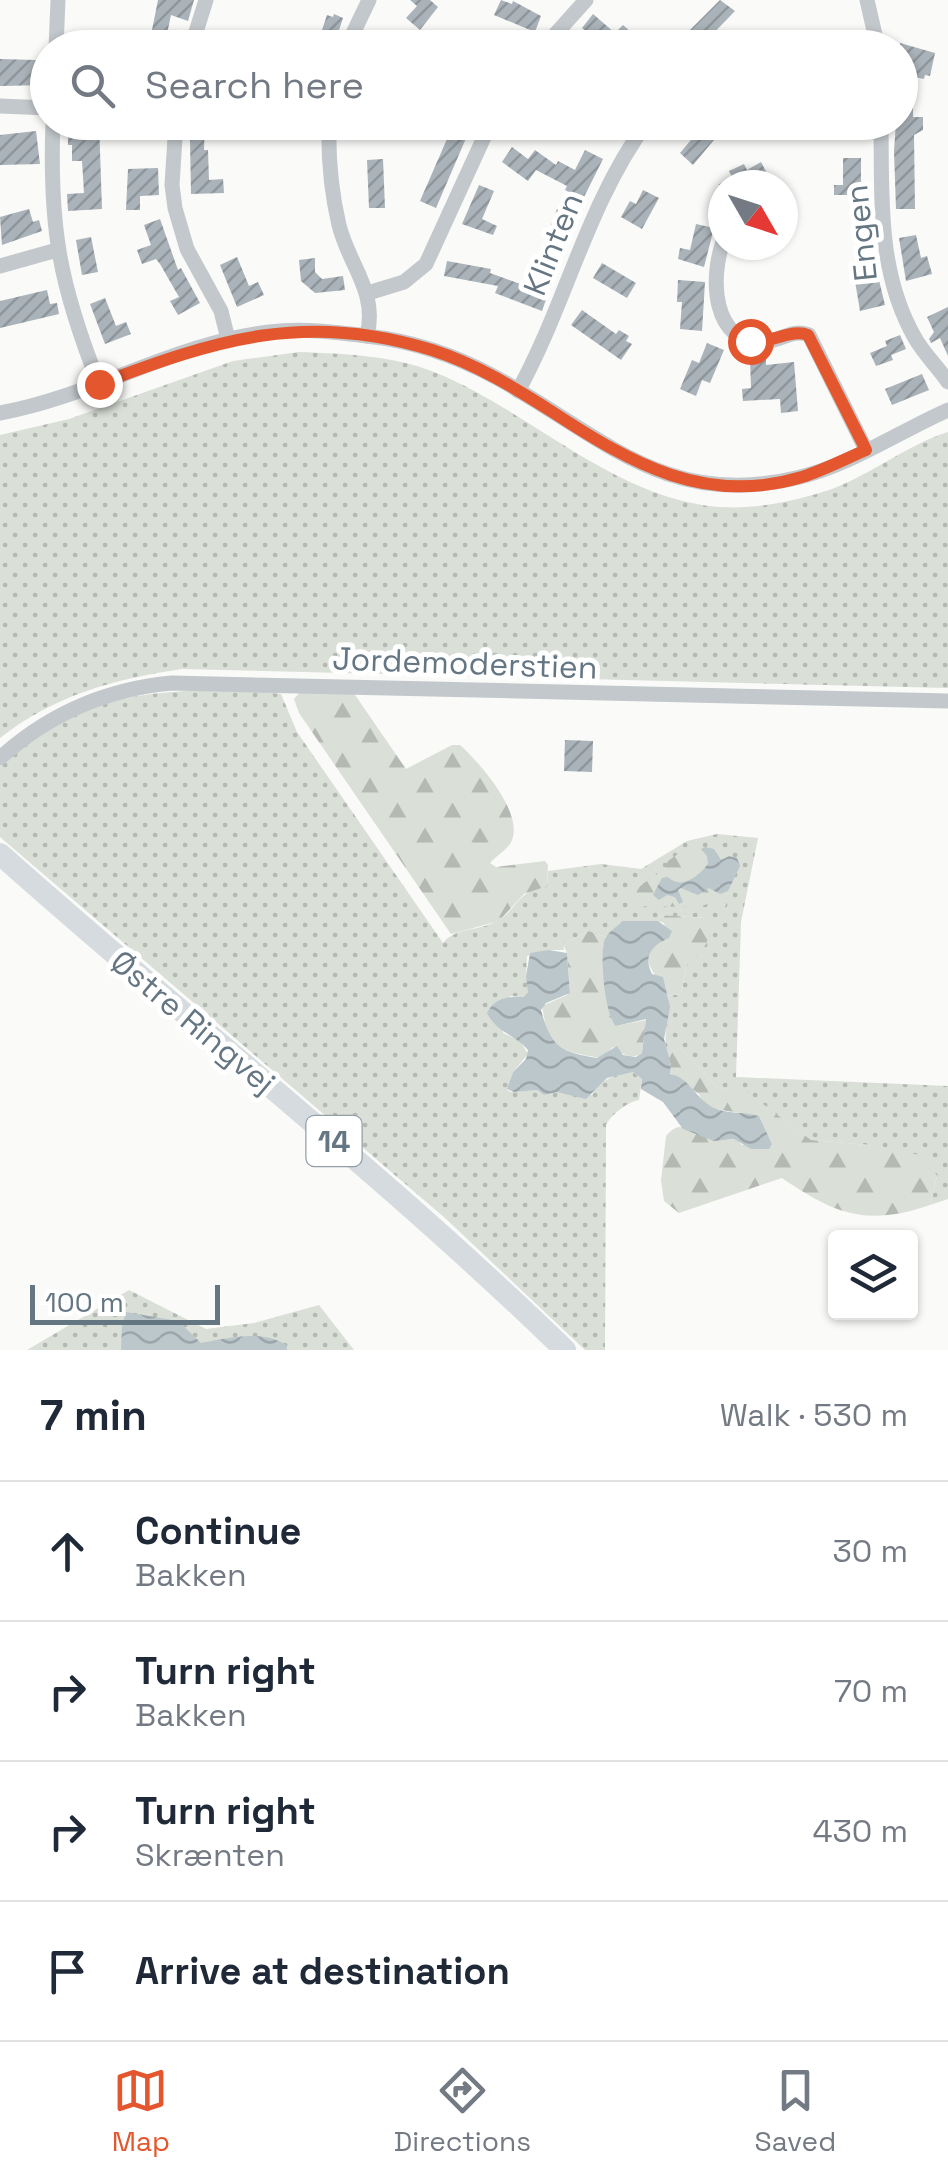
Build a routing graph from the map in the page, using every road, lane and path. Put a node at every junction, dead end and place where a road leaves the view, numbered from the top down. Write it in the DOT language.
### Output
graph roads {
  1 [pos="58,0"];
  2 [pos="206,0"];
  3 [pos="369,0"];
  4 [pos="586,0"];
  5 [pos="867,0"];
  6 [pos="57,30"];
  7 [pos="197,30"];
  8 [pos="355,30"];
  9 [pos="558,30"];
  10 [pos="874,30"];
  11 [pos="0,106"];
  12 [pos="30,107"];
  13 [pos="52,140"];
  14 [pos="175,140"];
  15 [pos="330,140"];
  16 [pos="483,140"];
  17 [pos="636,140"];
  18 [pos="882,140"];
  19 [pos="57,250"];
  20 [pos="718,260"];
  21 [pos="0,266"];
  22 [pos="368,293"];
  23 [pos="367,336"];
  24 [pos="228,340"];
  25 [pos="948,382"];
  26 [pos="99,384"];
  27 [pos="518,391"];
  28 [pos="948,410"];
  29 [pos="0,413"];
  30 [pos="866,450"];
  31 [pos="948,702"];
  32 [pos="0,758"];
  33 [pos="0,854"];
  34 [pos="564,1350"];
  1 -- 6 [label="street"];
  2 -- 7 [label="street"];
  3 -- 8 [label="street"];
  4 -- 9 [label="street"];
  5 -- 10 [label="street"];
  11 -- 12 [label="street"];
  13 -- 19 [label="street"];
  14 -- 24 [label="street"];
  15 -- 22 [label="street"];
  16 -- 22 [label="street"];
  17 -- 27 [label="street, Klinten"];
  18 -- 25 [label="street, Engen"];
  19 -- 21 [label="street"];
  19 -- 26 [label="street"];
  20 -- 30 [label="street"];
  22 -- 23 [label="street"];
  23 -- 24 [label="street"];
  23 -- 27 [label="street"];
  24 -- 26 [label="street"];
  26 -- 29 [label="street"];
  27 -- 30 [label="street"];
  28 -- 30 [label="street"];
  31 -- 32 [label="street, Jordemoderstien"];
  33 -- 34 [label="main road, Østre Ringvej / 14"];
}
